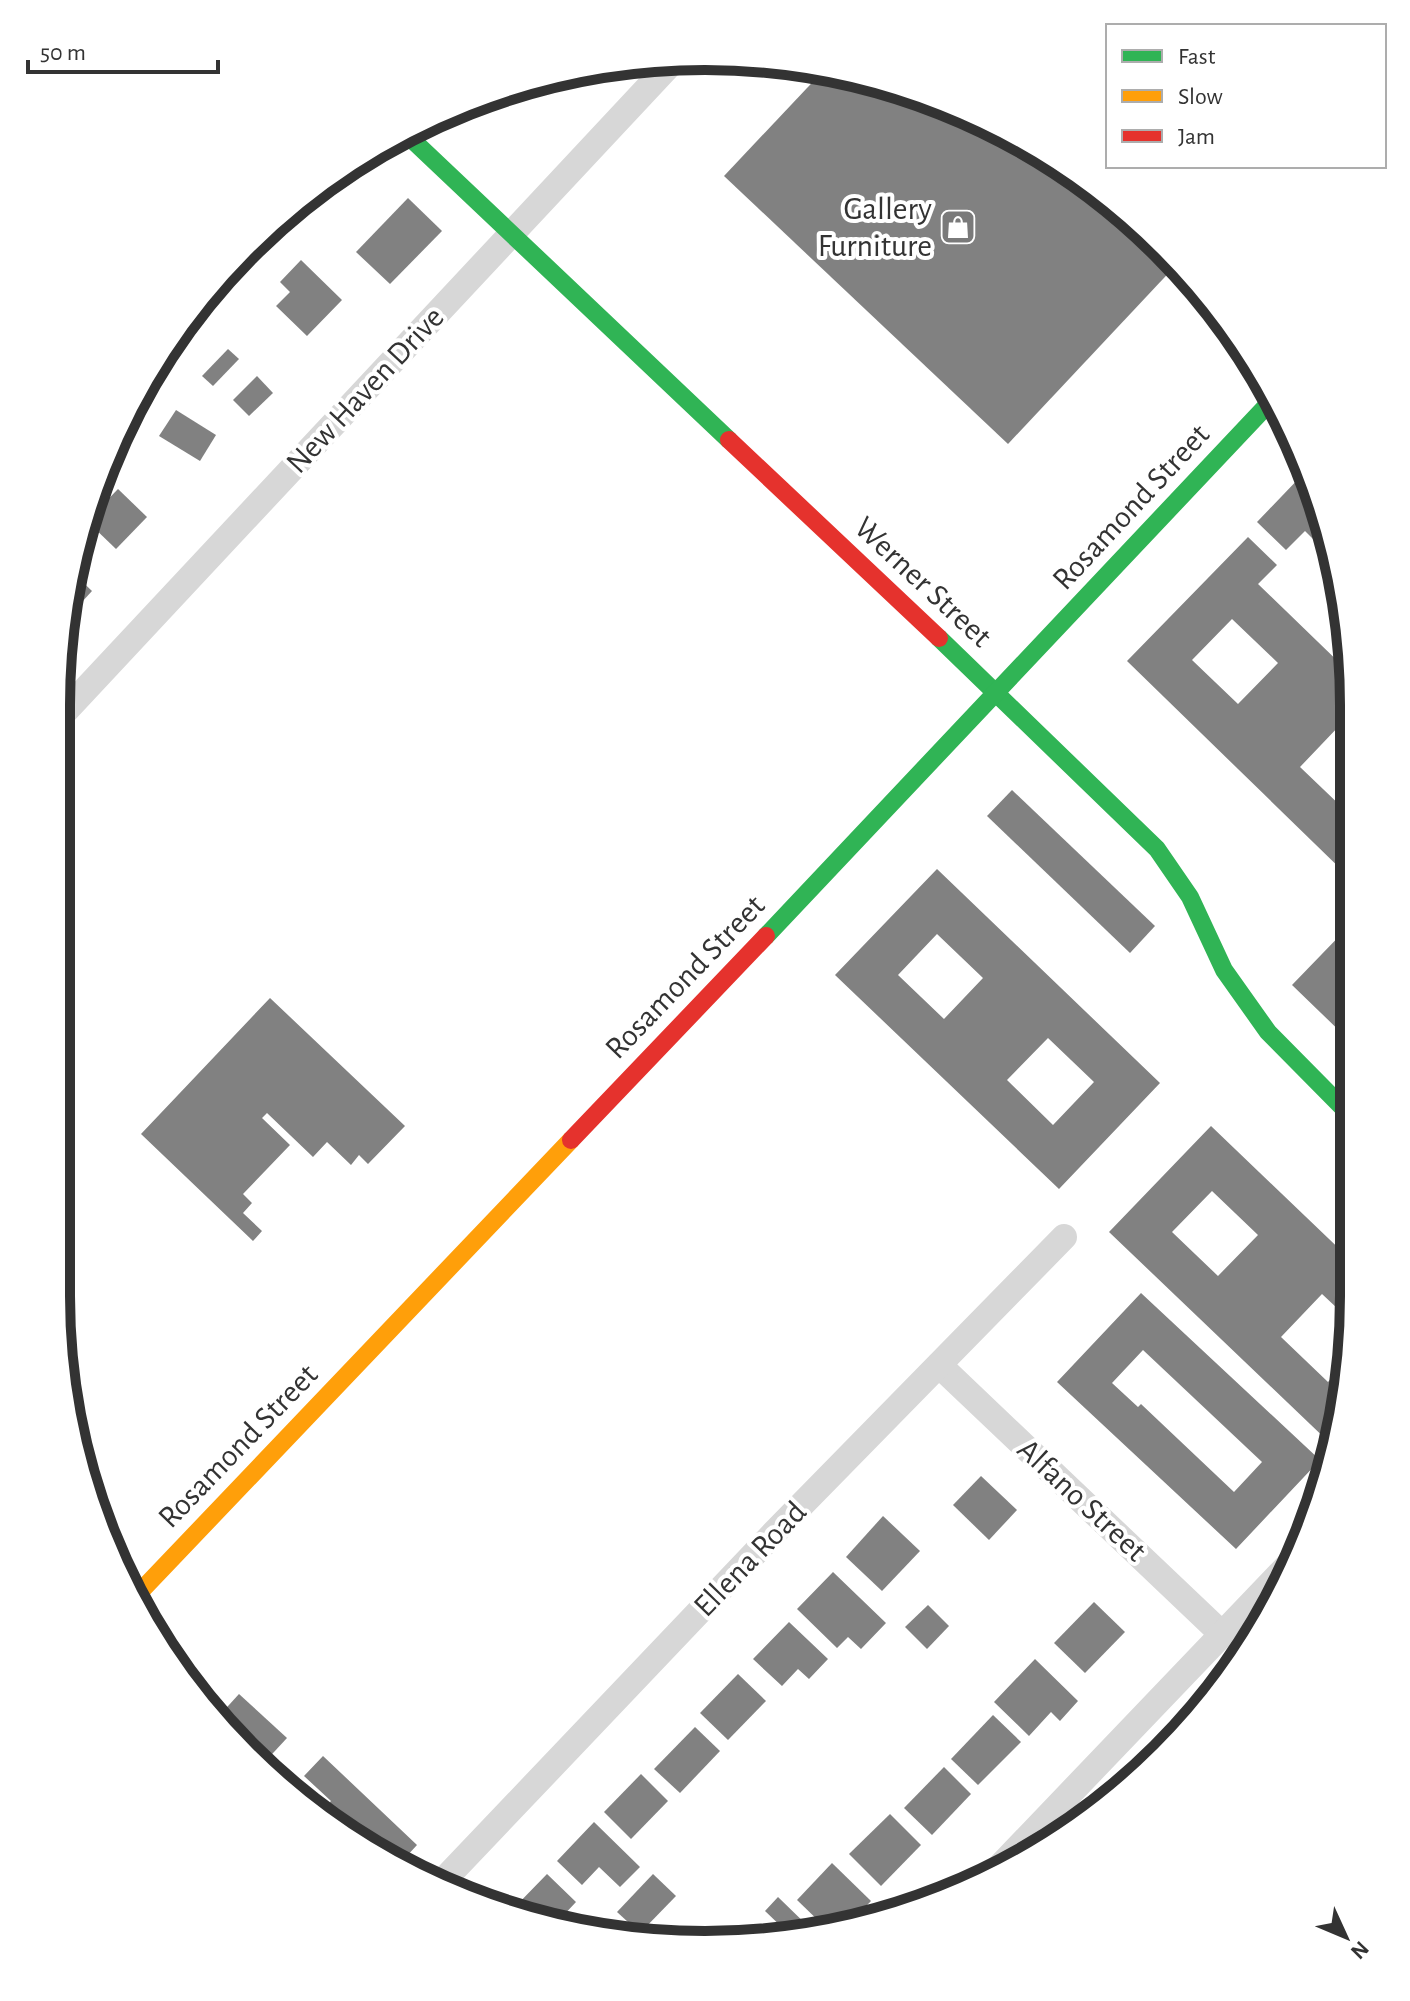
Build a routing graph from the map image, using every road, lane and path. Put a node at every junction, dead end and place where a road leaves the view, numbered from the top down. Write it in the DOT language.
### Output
graph roads {
  1 [pos="664,71"];
  2 [pos="413,141"];
  3 [pos="511,233"];
  4 [pos="1266,407"];
  5 [pos="997,693"];
  6 [pos="70,706"];
  7 [pos="1340,1105"];
  8 [pos="1064,1237"];
  9 [pos="939,1365"];
  10 [pos="1272,1583"];
  11 [pos="142,1590"];
  12 [pos="1223,1635"];
  13 [pos="1017,1849"];
  14 [pos="447,1876"];
  1 -- 3 [label="street, New Haven Drive"];
  2 -- 3 [label="street, Werner Street"];
  3 -- 5 [label="street, Werner Street"];
  3 -- 6 [label="street, New Haven Drive"];
  4 -- 5 [label="street, Rosamond Street"];
  5 -- 7 [label="street, Werner Street"];
  5 -- 11 [label="street, Rosamond Street"];
  8 -- 9 [label="street, Ellena Road"];
  9 -- 12 [label="street, Alfano Street"];
  9 -- 14 [label="street, Ellena Road"];
  10 -- 12 [label="street"];
  12 -- 13 [label="street"];
}
